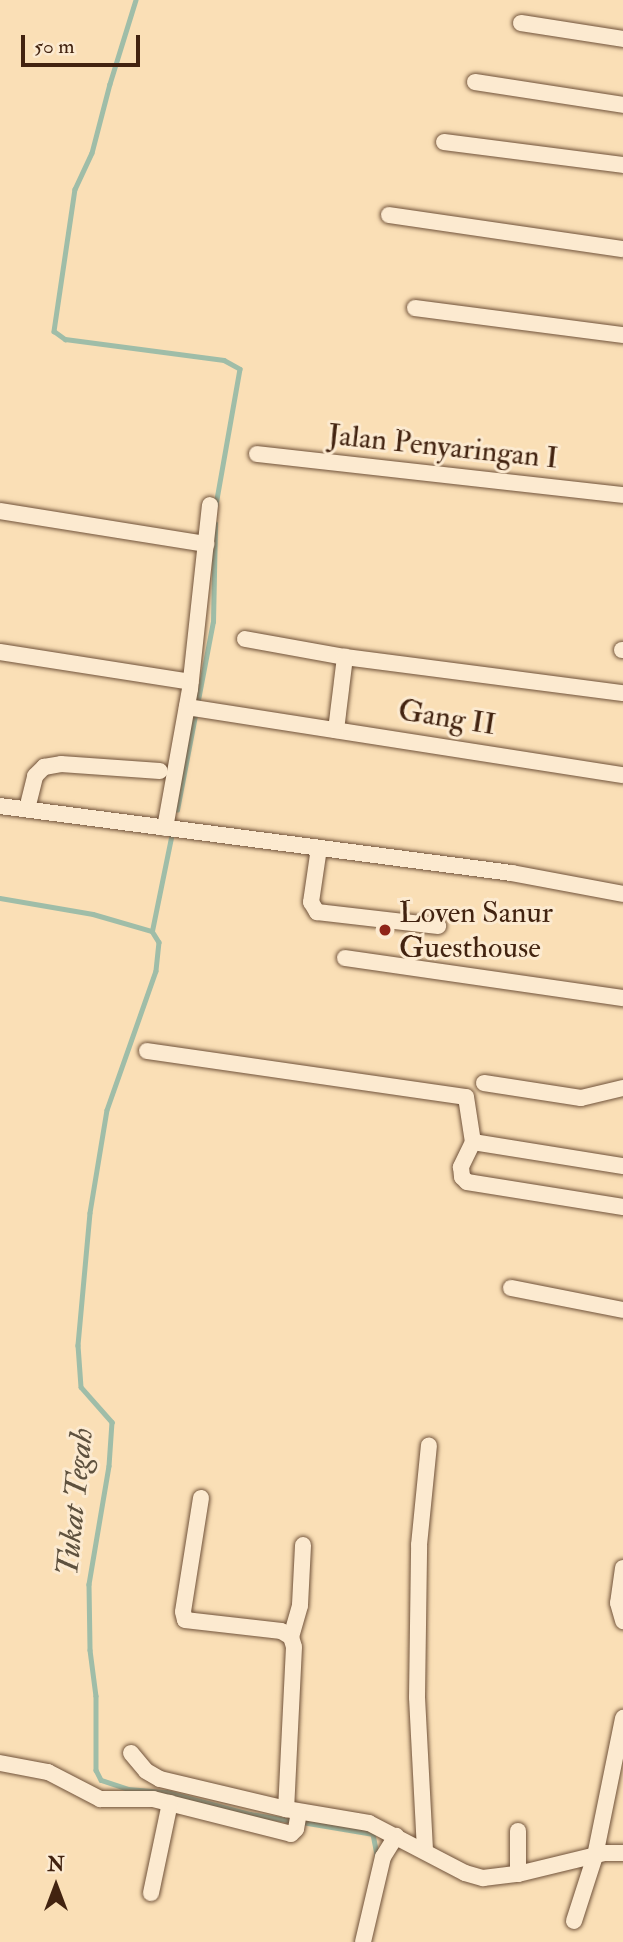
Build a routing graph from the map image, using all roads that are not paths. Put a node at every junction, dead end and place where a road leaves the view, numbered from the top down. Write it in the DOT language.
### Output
graph roads {
  1 [pos="521,23"];
  2 [pos="623,39"];
  3 [pos="475,82"];
  4 [pos="623,105"];
  5 [pos="444,142"];
  6 [pos="623,165"];
  7 [pos="389,215"];
  8 [pos="623,249"];
  9 [pos="415,308"];
  10 [pos="623,335"];
  11 [pos="257,454"];
  12 [pos="623,495"];
  13 [pos="210,505"];
  14 [pos="0,511"];
  15 [pos="206,544"];
  16 [pos="245,639"];
  17 [pos="0,652"];
  18 [pos="345,657"];
  19 [pos="191,682"];
  20 [pos="623,694"];
  21 [pos="194,709"];
  22 [pos="336,730"];
  23 [pos="159,771"];
  24 [pos="623,775"];
  25 [pos="0,806"];
  26 [pos="27,809"];
  27 [pos="165,828"];
  28 [pos="320,848"];
  29 [pos="623,894"];
  30 [pos="438,926"];
  31 [pos="345,958"];
  32 [pos="623,998"];
  33 [pos="147,1051"];
  34 [pos="484,1083"];
  35 [pos="623,1087"];
  36 [pos="473,1142"];
  37 [pos="623,1166"];
  38 [pos="623,1207"];
  39 [pos="511,1288"];
  40 [pos="623,1310"];
  41 [pos="429,1445"];
  42 [pos="201,1498"];
  43 [pos="303,1545"];
  44 [pos="623,1568"];
  45 [pos="623,1621"];
  46 [pos="291,1637"];
  47 [pos="623,1718"];
  48 [pos="131,1753"];
  49 [pos="0,1763"];
  50 [pos="170,1803"];
  51 [pos="295,1817"];
  52 [pos="519,1831"];
  53 [pos="396,1836"];
  54 [pos="425,1850"];
  55 [pos="623,1853"];
  56 [pos="595,1856"];
  57 [pos="518,1874"];
  58 [pos="151,1893"];
  59 [pos="575,1921"];
  60 [pos="363,1942"];
  1 -- 2 [label="street"];
  3 -- 4 [label="street"];
  5 -- 6 [label="street"];
  7 -- 8 [label="street"];
  9 -- 10 [label="street"];
  11 -- 12 [label="street, Jalan Penyaringan I"];
  13 -- 15 [label="street"];
  14 -- 15 [label="street"];
  15 -- 19 [label="street"];
  16 -- 18 [label="street"];
  17 -- 19 [label="street"];
  18 -- 20 [label="street"];
  18 -- 22 [label="street"];
  19 -- 21 [label="street"];
  21 -- 22 [label="street, Gang II"];
  21 -- 27 [label="street"];
  22 -- 24 [label="street, Gang II"];
  23 -- 26 [label="street"];
  25 -- 26 [label="street"];
  26 -- 27 [label="street"];
  27 -- 28 [label="street"];
  28 -- 29 [label="street"];
  28 -- 30 [label="street"];
  31 -- 32 [label="street"];
  33 -- 36 [label="street"];
  34 -- 35 [label="street"];
  36 -- 37 [label="street"];
  36 -- 38 [label="street"];
  39 -- 40 [label="street"];
  41 -- 54 [label="street"];
  42 -- 46 [label="street"];
  43 -- 46 [label="street"];
  44 -- 45 [label="street"];
  46 -- 51 [label="street"];
  47 -- 56 [label="street"];
  48 -- 51 [label="street"];
  49 -- 50 [label="street"];
  50 -- 51 [label="street"];
  50 -- 58 [label="street"];
  51 -- 53 [label="street"];
  52 -- 57 [label="street"];
  53 -- 54 [label="street"];
  53 -- 60 [label="street"];
  54 -- 57 [label="street"];
  55 -- 56 [label="street"];
  56 -- 57 [label="street"];
  56 -- 59 [label="street"];
}
